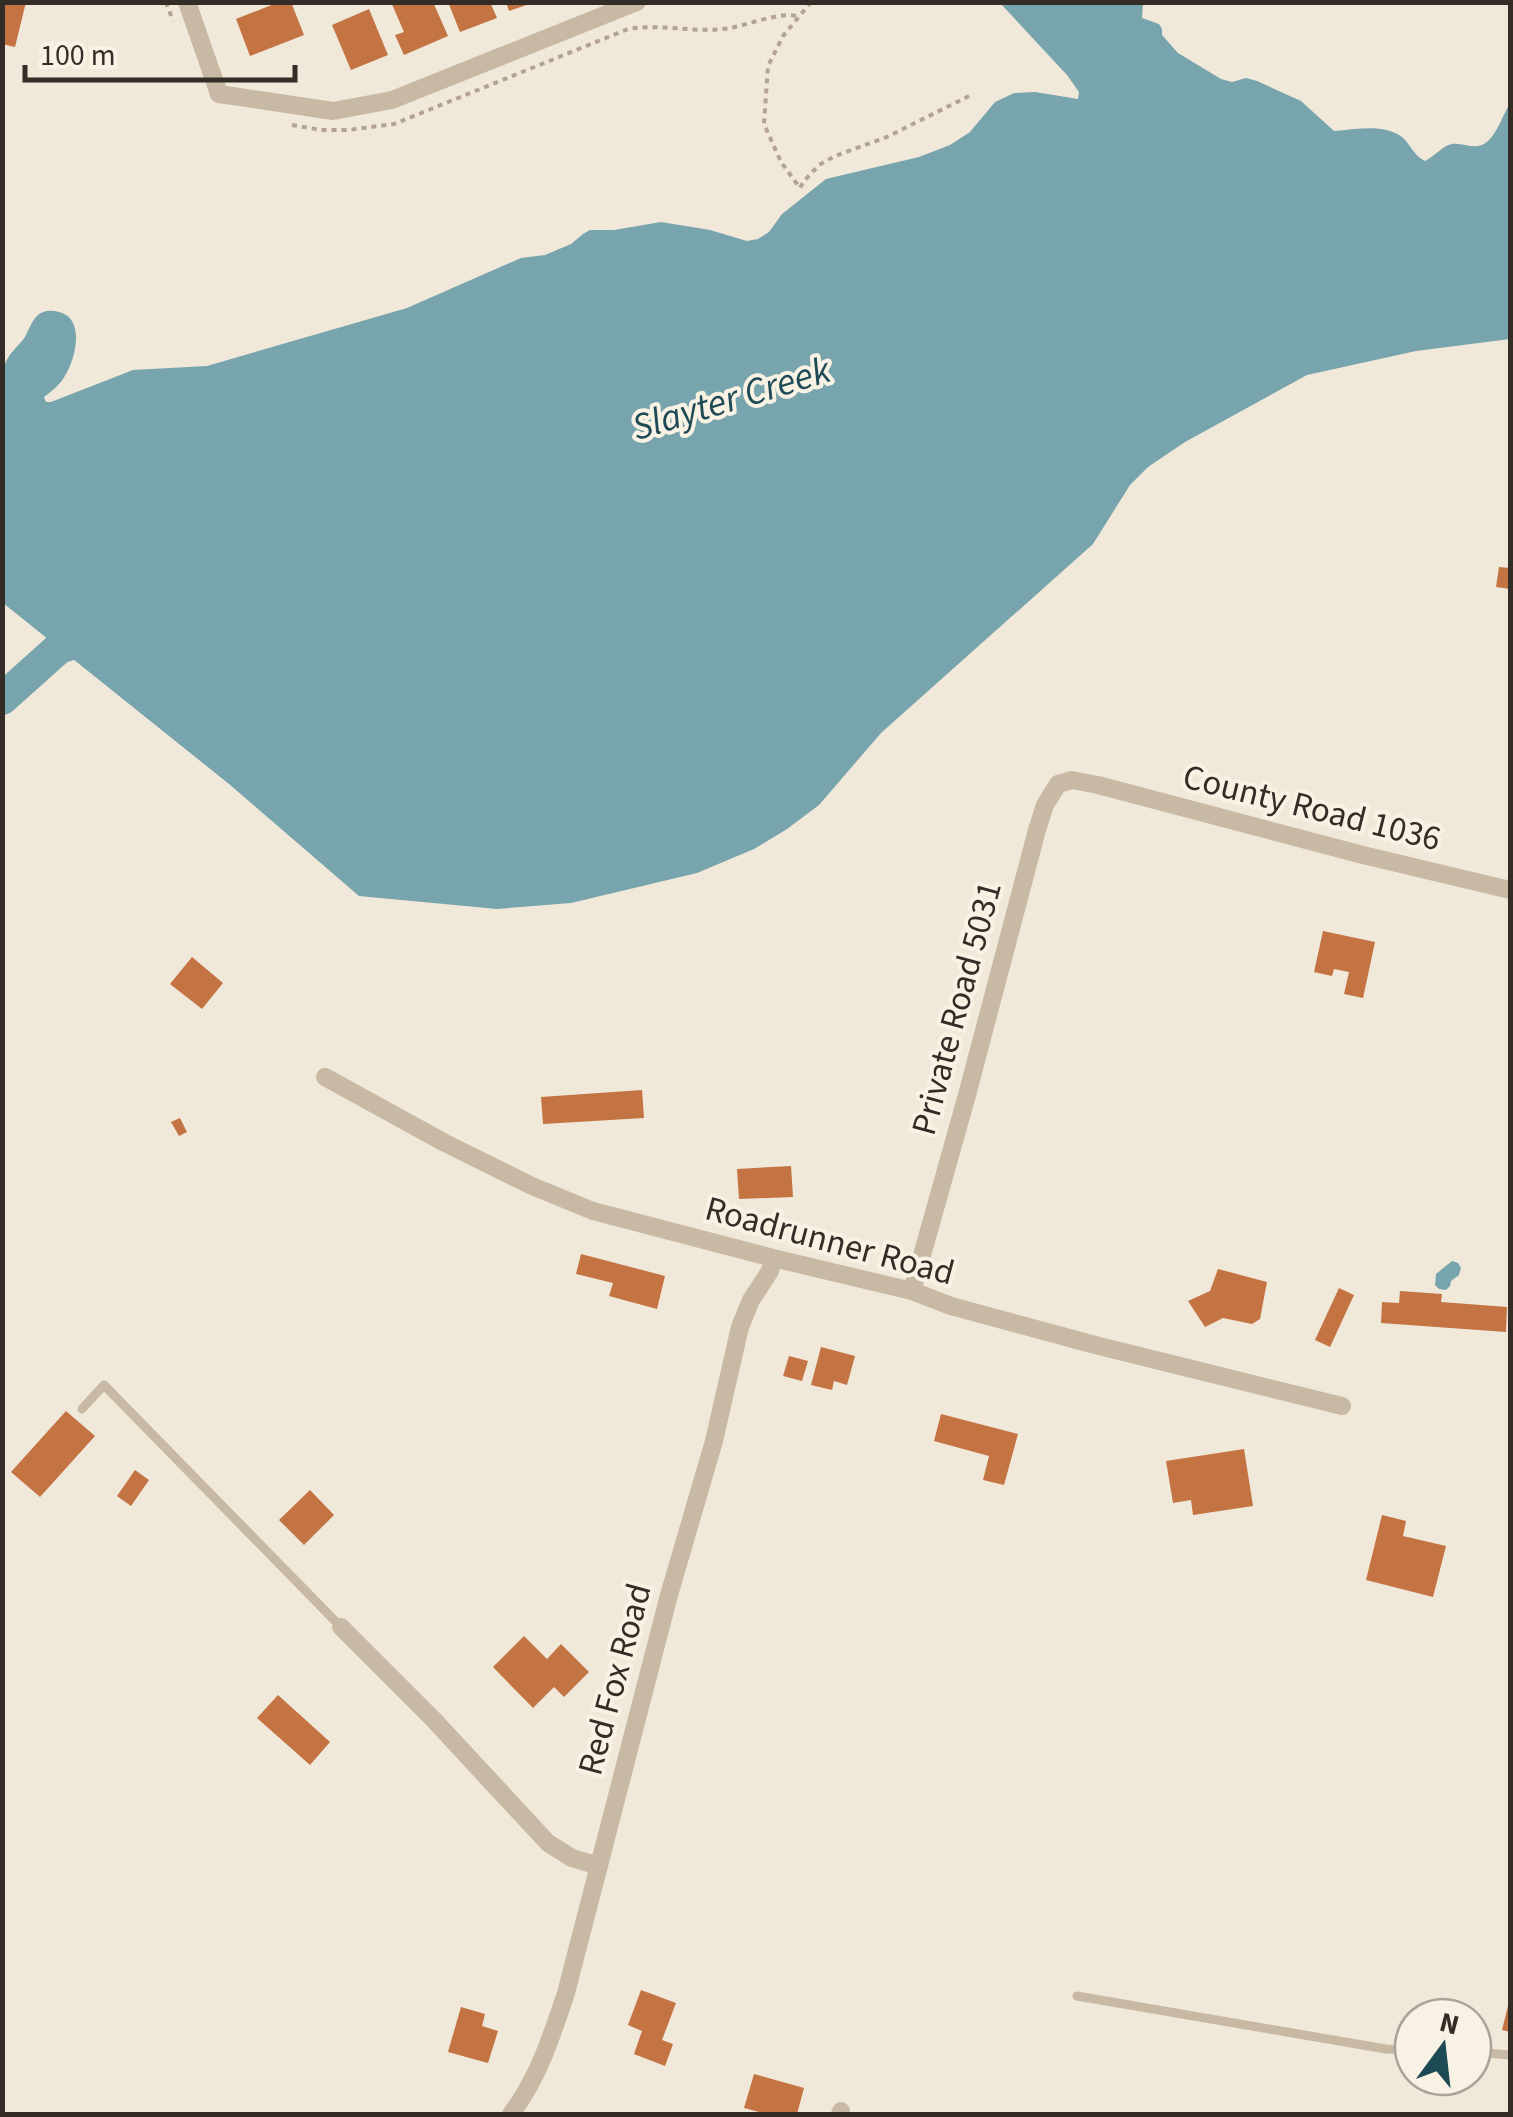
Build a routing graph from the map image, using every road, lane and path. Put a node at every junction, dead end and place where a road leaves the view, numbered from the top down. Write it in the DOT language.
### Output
graph roads {
  1 [pos="186,2"];
  2 [pos="637,2"];
  3 [pos="811,2"];
  4 [pos="974,94"];
  5 [pos="1098,785"];
  6 [pos="1510,890"];
  7 [pos="325,1077"];
  8 [pos="773,1258"];
  9 [pos="912,1291"];
  10 [pos="1342,1406"];
  11 [pos="82,1408"];
  12 [pos="342,1626"];
  13 [pos="599,1866"];
  14 [pos="1077,1996"];
  15 [pos="1393,2049"];
  16 [pos="511,2114"];
  1 -- 2 [label="street"];
  3 -- 4 [label="path"];
  5 -- 6 [label="street, County Road 1036"];
  5 -- 9 [label="street, Private Road 5031"];
  7 -- 8 [label="street, Roadrunner Road"];
  8 -- 9 [label="street, Roadrunner Road"];
  8 -- 13 [label="street, Red Fox Road"];
  9 -- 10 [label="street, Roadrunner Road"];
  11 -- 12 [label="lane"];
  12 -- 13 [label="street"];
  13 -- 16 [label="street, Red Fox Road"];
  14 -- 15 [label="lane"];
}
